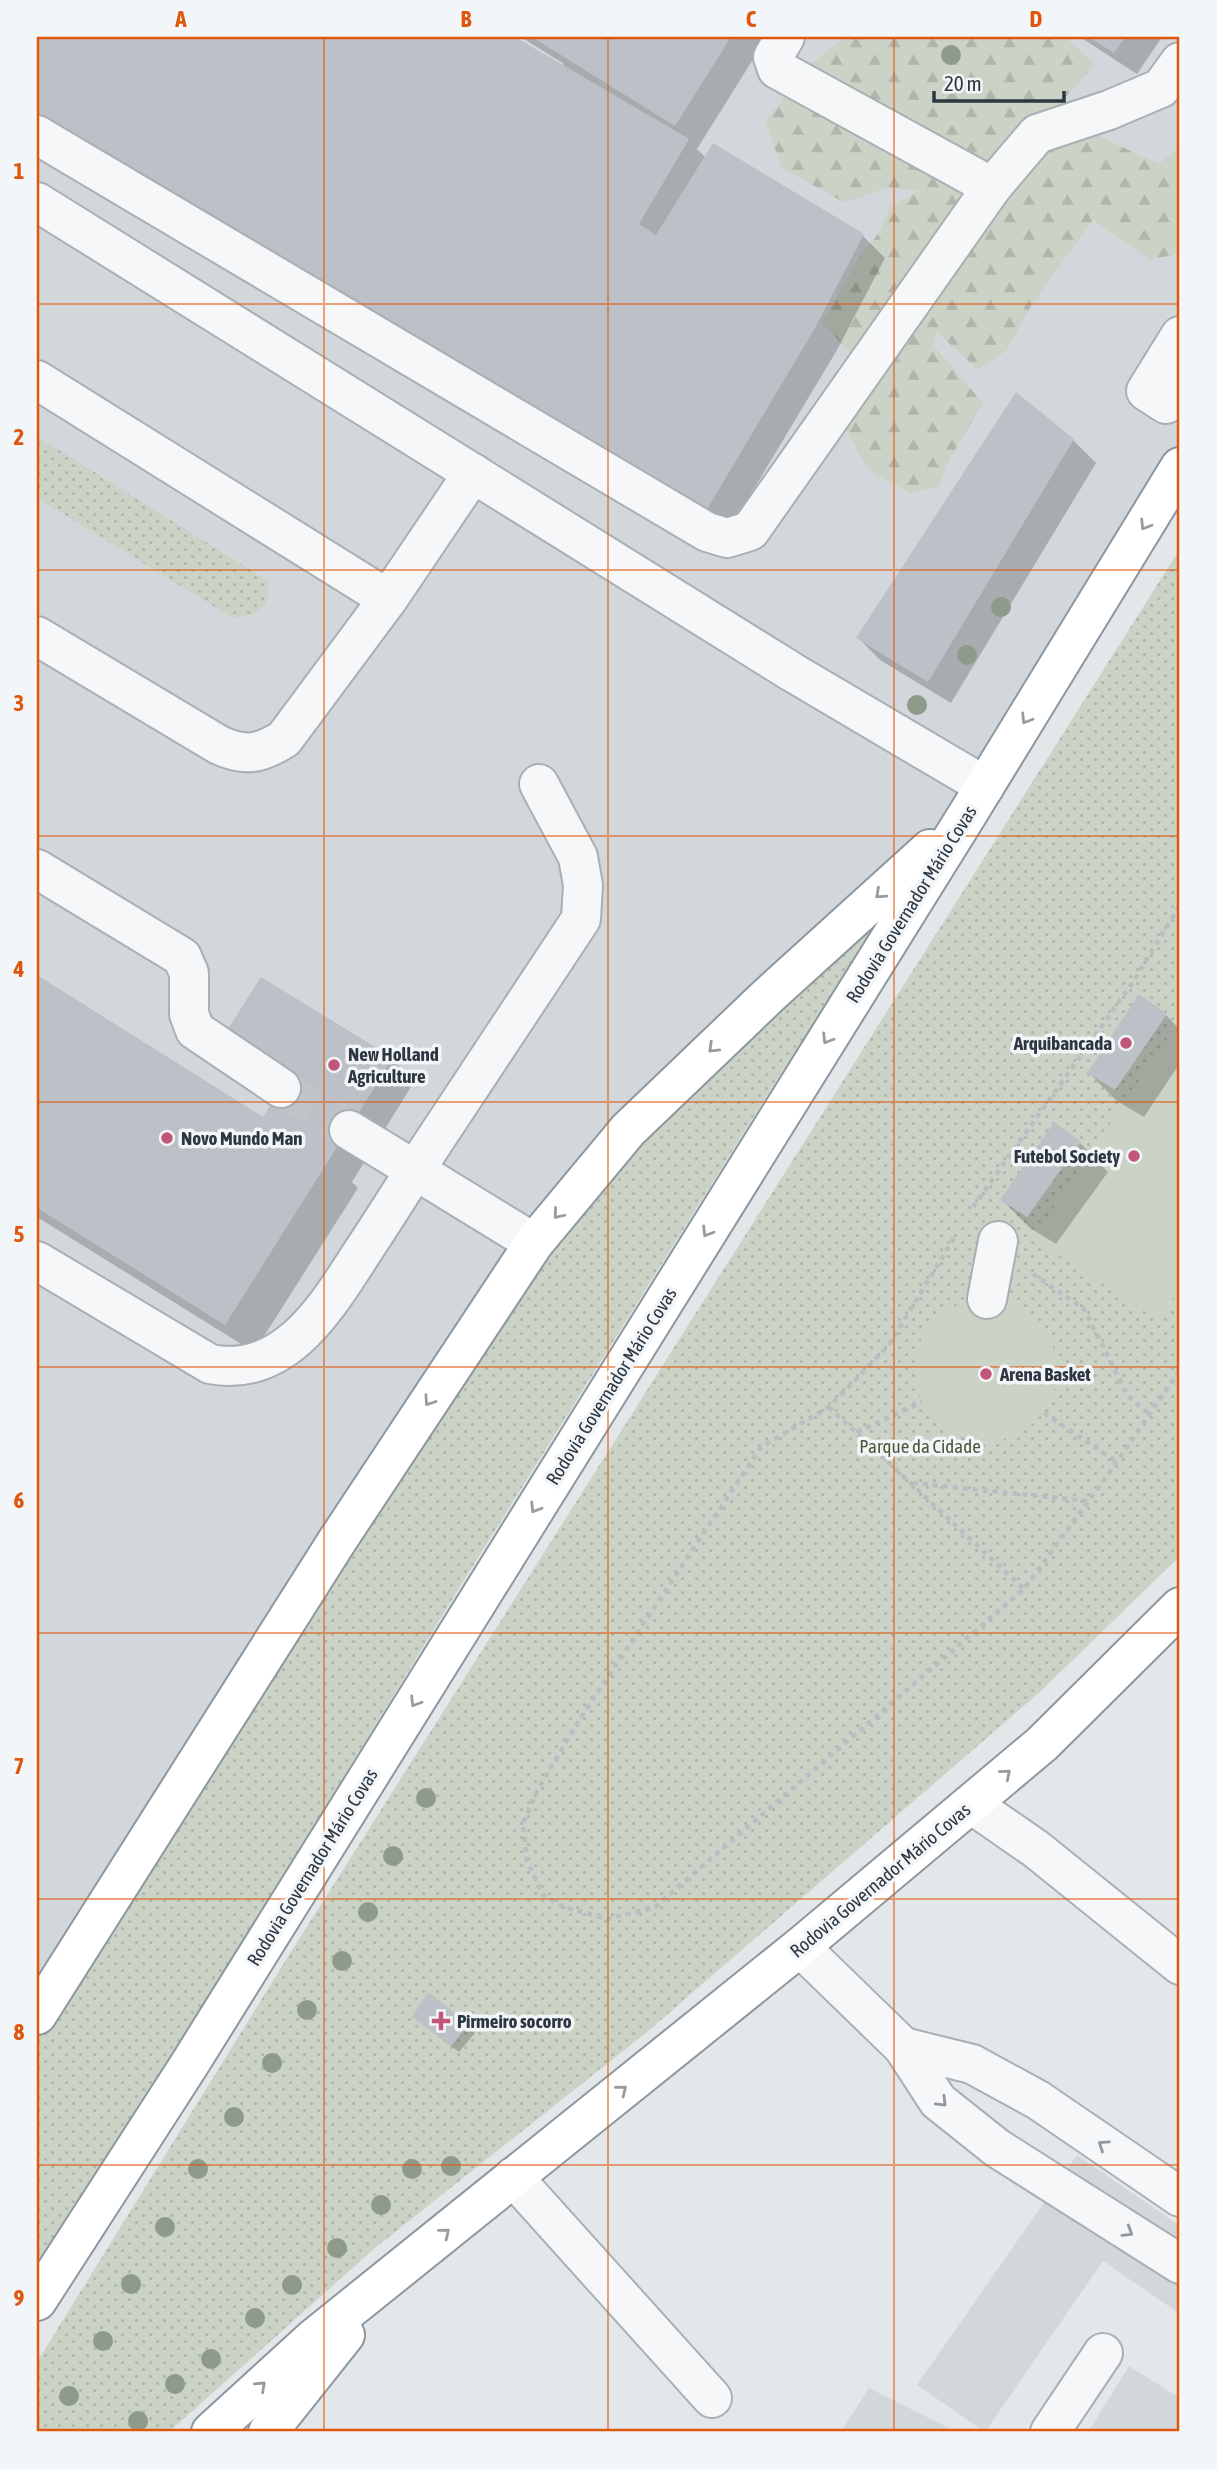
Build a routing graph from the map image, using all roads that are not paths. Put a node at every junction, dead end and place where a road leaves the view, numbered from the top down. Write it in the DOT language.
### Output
graph roads {
  1 [pos="785,37"];
  2 [pos="1180,62"];
  3 [pos="37,135"];
  4 [pos="992,187"];
  5 [pos="37,202"];
  6 [pos="1180,336"];
  7 [pos="37,380"];
  8 [pos="1180,380"];
  9 [pos="1180,467"];
  10 [pos="473,473"];
  11 [pos="388,599"];
  12 [pos="37,636"];
  13 [pos="539,783"];
  14 [pos="976,801"];
  15 [pos="37,869"];
  16 [pos="281,1088"];
  17 [pos="349,1130"];
  18 [pos="415,1170"];
  19 [pos="998,1241"];
  20 [pos="534,1243"];
  21 [pos="37,1261"];
  22 [pos="987,1299"];
  23 [pos="1180,1607"];
  24 [pos="971,1804"];
  25 [pos="800,1947"];
  26 [pos="1180,1965"];
  27 [pos="37,2015"];
  28 [pos="903,2047"];
  29 [pos="513,2177"];
  30 [pos="1180,2197"];
  31 [pos="1180,2264"];
  32 [pos="392,2276"];
  33 [pos="37,2301"];
  34 [pos="1103,2353"];
  35 [pos="712,2398"];
  36 [pos="211,2432"];
  37 [pos="268,2432"];
  38 [pos="1051,2432"];
  1 -- 4 [label="street"];
  2 -- 4 [label="street"];
  3 -- 4 [label="street"];
  5 -- 10 [label="street"];
  6 -- 8 [label="street"];
  7 -- 11 [label="street"];
  9 -- 14 [label="highway, Rodovia Governador Mário Covas, one-way"];
  10 -- 11 [label="street"];
  10 -- 14 [label="street"];
  11 -- 12 [label="street"];
  13 -- 18 [label="street"];
  14 -- 20 [label="highway, one-way"];
  14 -- 33 [label="highway, Rodovia Governador Mário Covas, one-way"];
  15 -- 16 [label="street"];
  17 -- 18 [label="street"];
  18 -- 20 [label="street"];
  18 -- 21 [label="street"];
  19 -- 22 [label="street"];
  20 -- 27 [label="highway, one-way"];
  24 -- 23 [label="highway, Rodovia Governador Mário Covas, one-way"];
  24 -- 25 [label="highway, Rodovia Governador Mário Covas"];
  24 -- 26 [label="street"];
  25 -- 28 [label="street"];
  29 -- 25 [label="highway, Rodovia Governador Mário Covas, one-way"];
  30 -- 28 [label="street, one-way"];
  28 -- 31 [label="street, one-way"];
  32 -- 29 [label="highway, Rodovia Governador Mário Covas, one-way"];
  29 -- 35 [label="street"];
  36 -- 32 [label="highway, Rodovia Governador Mário Covas, one-way"];
  32 -- 37 [label="highway"];
  34 -- 38 [label="street"];
}
